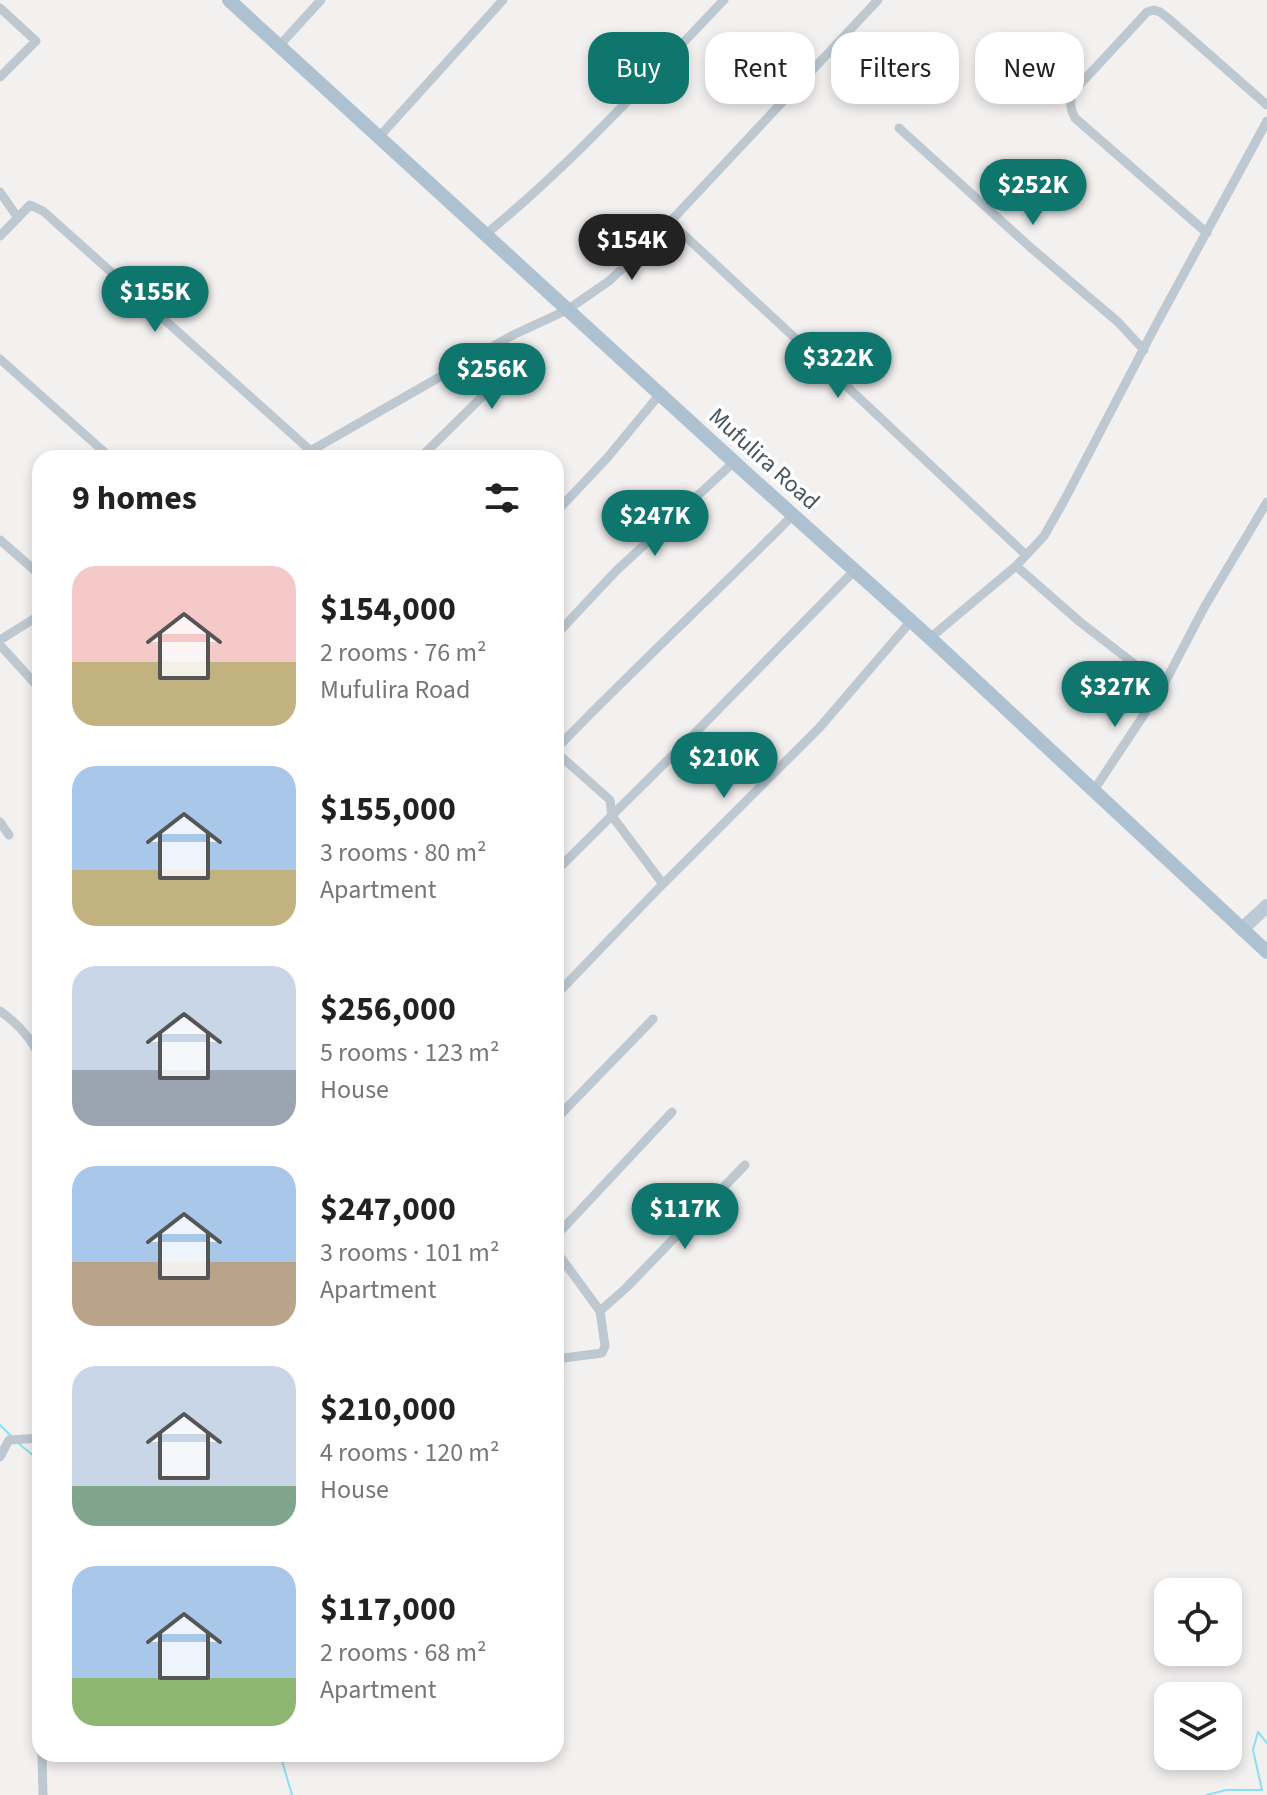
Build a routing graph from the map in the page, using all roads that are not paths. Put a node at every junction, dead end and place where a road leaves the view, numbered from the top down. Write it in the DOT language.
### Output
graph roads {
  1 [pos="229,0"];
  2 [pos="321,0"];
  3 [pos="503,0"];
  4 [pos="724,0"];
  5 [pos="878,0"];
  6 [pos="0,8"];
  7 [pos="279,46"];
  8 [pos="0,77"];
  9 [pos="1267,105"];
  10 [pos="1267,121"];
  11 [pos="899,128"];
  12 [pos="379,137"];
  13 [pos="0,192"];
  14 [pos="18,218"];
  15 [pos="670,222"];
  16 [pos="1207,233"];
  17 [pos="486,234"];
  18 [pos="0,236"];
  19 [pos="567,310"];
  20 [pos="495,345"];
  21 [pos="1144,350"];
  22 [pos="0,359"];
  23 [pos="660,394"];
  24 [pos="102,450"];
  25 [pos="310,450"];
  26 [pos="313,450"];
  27 [pos="428,450"];
  28 [pos="734,462"];
  29 [pos="1267,502"];
  30 [pos="564,504"];
  31 [pos="793,515"];
  32 [pos="0,540"];
  33 [pos="1026,555"];
  34 [pos="1016,566"];
  35 [pos="32,568"];
  36 [pos="855,570"];
  37 [pos="32,620"];
  38 [pos="911,621"];
  39 [pos="564,626"];
  40 [pos="930,638"];
  41 [pos="0,642"];
  42 [pos="32,680"];
  43 [pos="1163,686"];
  44 [pos="564,742"];
  45 [pos="564,758"];
  46 [pos="1094,790"];
  47 [pos="612,816"];
  48 [pos="0,822"];
  49 [pos="9,835"];
  50 [pos="564,863"];
  51 [pos="663,884"];
  52 [pos="1267,906"];
  53 [pos="1242,929"];
  54 [pos="1267,952"];
  55 [pos="564,987"];
  56 [pos="0,1011"];
  57 [pos="653,1019"];
  58 [pos="32,1041"];
  59 [pos="564,1111"];
  60 [pos="672,1112"];
  61 [pos="745,1165"];
  62 [pos="564,1227"];
  63 [pos="564,1262"];
  64 [pos="600,1311"];
  65 [pos="564,1358"];
  66 [pos="32,1439"];
  67 [pos="0,1457"];
  68 [pos="42,1762"];
  69 [pos="43,1795"];
  1 -- 7 [label="main road, Mufulira Road"];
  2 -- 7 [label="street"];
  3 -- 12 [label="street"];
  4 -- 17 [label="street"];
  5 -- 15 [label="street"];
  6 -- 8 [label="street"];
  7 -- 12 [label="main road, Mufulira Road"];
  9 -- 16 [label="street"];
  10 -- 16 [label="street"];
  11 -- 21 [label="street"];
  12 -- 17 [label="main road, Mufulira Road"];
  13 -- 14 [label="street"];
  14 -- 18 [label="street"];
  14 -- 25 [label="street"];
  15 -- 19 [label="street"];
  15 -- 33 [label="street"];
  16 -- 21 [label="street"];
  17 -- 19 [label="main road, Mufulira Road"];
  19 -- 20 [label="street"];
  19 -- 23 [label="main road, Mufulira Road"];
  20 -- 26 [label="street"];
  20 -- 27 [label="street"];
  21 -- 33 [label="street"];
  22 -- 24 [label="street"];
  23 -- 28 [label="main road, Mufulira Road"];
  23 -- 30 [label="street"];
  28 -- 31 [label="main road, Mufulira Road"];
  28 -- 39 [label="street"];
  29 -- 43 [label="street"];
  31 -- 36 [label="main road, Mufulira Road"];
  31 -- 44 [label="street"];
  32 -- 35 [label="street"];
  33 -- 34 [label="street"];
  34 -- 40 [label="street"];
  34 -- 43 [label="street"];
  36 -- 38 [label="main road, Mufulira Road"];
  36 -- 47 [label="street"];
  37 -- 41 [label="street"];
  38 -- 40 [label="main road, Mufulira Road"];
  38 -- 51 [label="street"];
  40 -- 46 [label="main road, Mufulira Road"];
  41 -- 42 [label="street"];
  43 -- 46 [label="street"];
  45 -- 47 [label="street"];
  46 -- 53 [label="main road, Mufulira Road"];
  47 -- 50 [label="street"];
  47 -- 51 [label="street"];
  48 -- 49 [label="street"];
  51 -- 55 [label="street"];
  52 -- 53 [label="street"];
  53 -- 54 [label="main road, Mufulira Road"];
  56 -- 58 [label="street"];
  57 -- 59 [label="street"];
  60 -- 62 [label="street"];
  61 -- 64 [label="street"];
  63 -- 64 [label="street"];
  64 -- 65 [label="street"];
  66 -- 67 [label="street"];
  68 -- 69 [label="street"];
}
